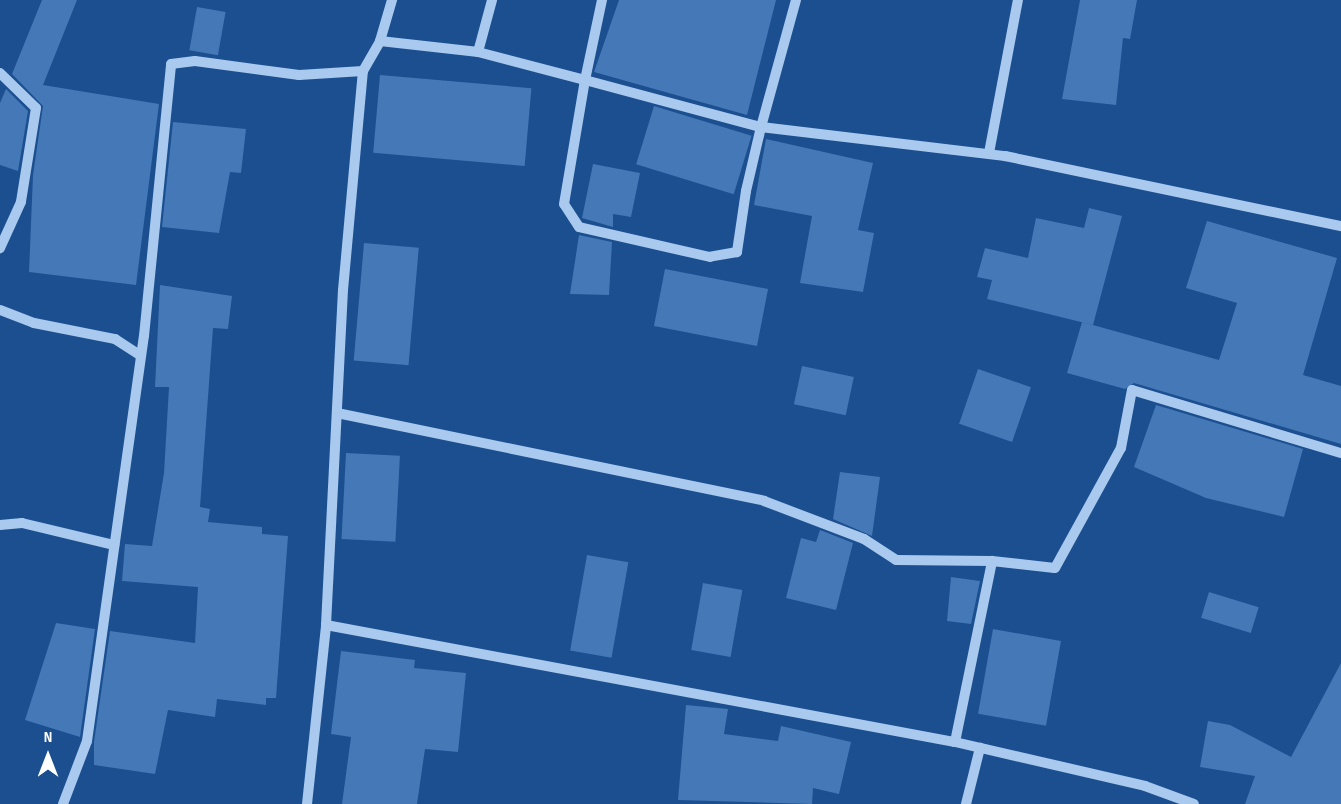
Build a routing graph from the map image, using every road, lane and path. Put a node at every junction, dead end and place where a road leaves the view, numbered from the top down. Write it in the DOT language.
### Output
graph roads {
  1 [pos="392,0"];
  2 [pos="492,0"];
  3 [pos="602,0"];
  4 [pos="796,0"];
  5 [pos="1018,0"];
  6 [pos="380,41"];
  7 [pos="478,52"];
  8 [pos="363,71"];
  9 [pos="0,73"];
  10 [pos="585,80"];
  11 [pos="761,127"];
  12 [pos="989,153"];
  13 [pos="1341,226"];
  14 [pos="0,248"];
  15 [pos="0,310"];
  16 [pos="141,356"];
  17 [pos="337,413"];
  18 [pos="1341,453"];
  19 [pos="0,525"];
  20 [pos="114,545"];
  21 [pos="992,561"];
  22 [pos="326,625"];
  23 [pos="955,742"];
  24 [pos="980,748"];
  25 [pos="63,804"];
  26 [pos="307,804"];
  27 [pos="966,804"];
  28 [pos="1194,804"];
  1 -- 6 [label="street"];
  2 -- 7 [label="street"];
  3 -- 10 [label="street"];
  4 -- 11 [label="street"];
  5 -- 12 [label="street"];
  6 -- 7 [label="street"];
  6 -- 8 [label="street"];
  7 -- 10 [label="street"];
  8 -- 16 [label="street"];
  8 -- 17 [label="street"];
  9 -- 14 [label="street"];
  10 -- 11 [label="street"];
  10 -- 11 [label="street"];
  11 -- 12 [label="street"];
  12 -- 13 [label="street"];
  15 -- 16 [label="street"];
  16 -- 20 [label="street"];
  17 -- 21 [label="street"];
  17 -- 22 [label="street"];
  18 -- 21 [label="street"];
  19 -- 20 [label="street"];
  20 -- 25 [label="street"];
  21 -- 23 [label="street"];
  22 -- 23 [label="street"];
  22 -- 26 [label="street"];
  23 -- 24 [label="street"];
  24 -- 27 [label="street"];
  24 -- 28 [label="street"];
}
